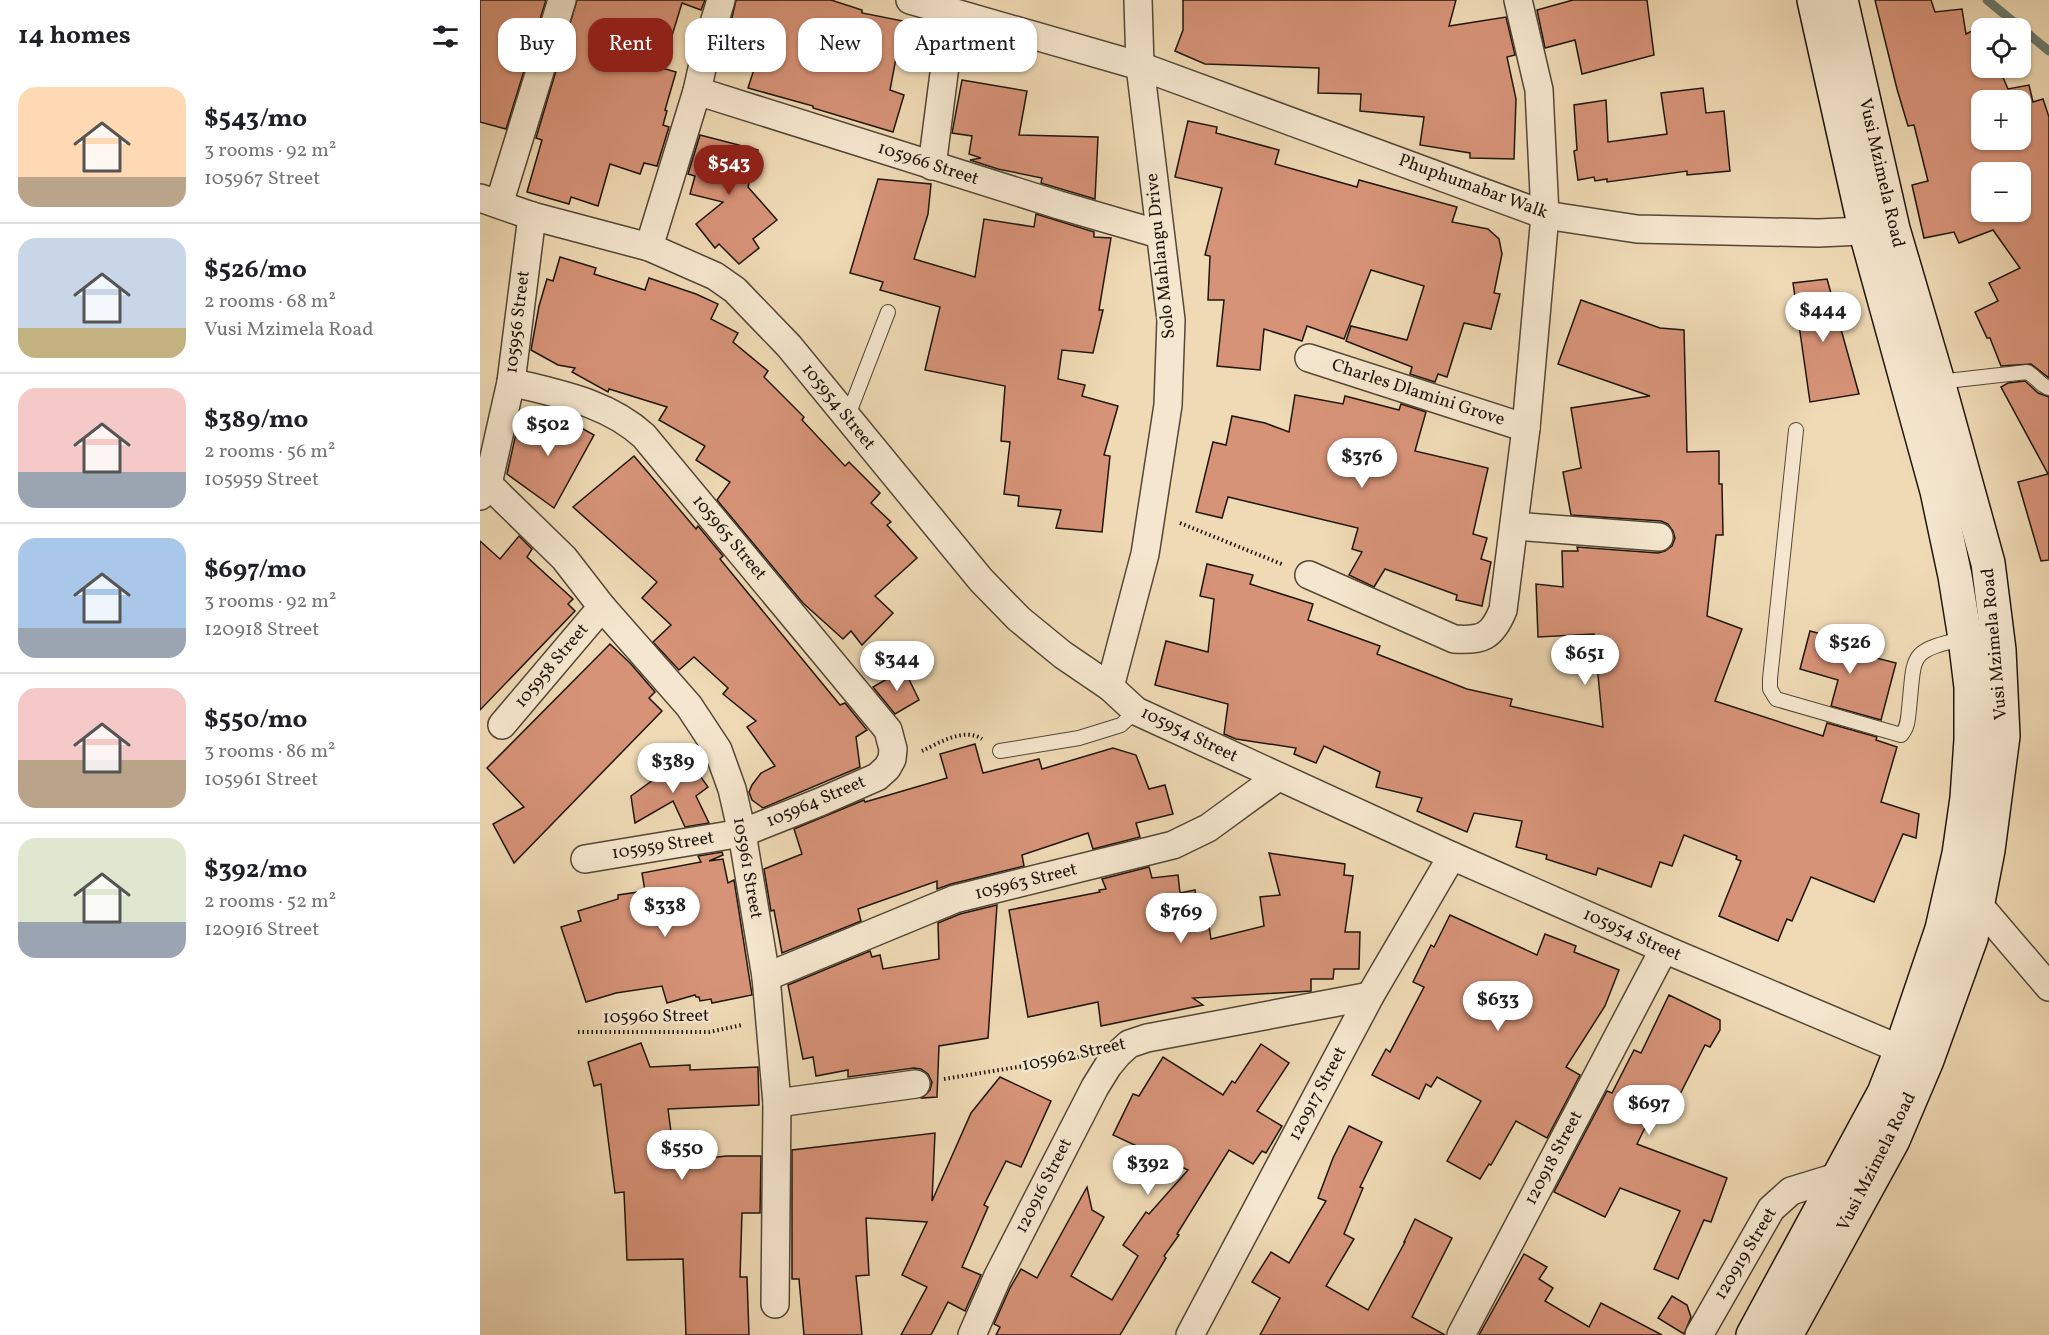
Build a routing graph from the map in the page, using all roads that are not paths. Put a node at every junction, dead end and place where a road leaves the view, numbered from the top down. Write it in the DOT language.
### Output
graph roads {
  1 [pos="562,0"];
  2 [pos="721,0"];
  3 [pos="910,0"];
  4 [pos="1138,0"];
  5 [pos="1518,0"];
  6 [pos="1814,0"];
  7 [pos="1841,0"];
  8 [pos="952,12"];
  9 [pos="1140,66"];
  10 [pos="697,91"];
  11 [pos="932,166"];
  12 [pos="490,201"];
  13 [pos="1545,215"];
  14 [pos="532,216"];
  15 [pos="1879,231"];
  16 [pos="1159,234"];
  17 [pos="649,247"];
  18 [pos="888,312"];
  19 [pos="1309,358"];
  20 [pos="511,382"];
  21 [pos="1938,382"];
  22 [pos="2049,388"];
  23 [pos="847,418"];
  24 [pos="1526,428"];
  25 [pos="1796,430"];
  26 [pos="484,490"];
  27 [pos="1514,526"];
  28 [pos="1659,537"];
  29 [pos="1309,575"];
  30 [pos="602,607"];
  31 [pos="1996,628"];
  32 [pos="1965,638"];
  33 [pos="1110,687"];
  34 [pos="1136,711"];
  35 [pos="502,725"];
  36 [pos="1000,751"];
  37 [pos="890,764"];
  38 [pos="1278,777"];
  39 [pos="742,833"];
  40 [pos="1452,856"];
  41 [pos="585,859"];
  42 [pos="1978,904"];
  43 [pos="1664,949"];
  44 [pos="766,977"];
  45 [pos="2049,987"];
  46 [pos="1370,996"];
  47 [pos="1129,1044"];
  48 [pos="1914,1055"];
  49 [pos="916,1084"];
  50 [pos="777,1103"];
  51 [pos="1840,1176"];
  52 [pos="775,1304"];
  53 [pos="972,1335"];
  54 [pos="1190,1335"];
  55 [pos="1461,1335"];
  56 [pos="1699,1335"];
  57 [pos="1753,1335"];
  58 [pos="1786,1335"];
  1 -- 12 [label="street"];
  2 -- 10 [label="street"];
  3 -- 8 [label="street"];
  4 -- 9 [label="street, Solo Mahlangu Drive"];
  5 -- 13 [label="street, Charles Dlamini Grove"];
  6 -- 15 [label="main road, Vusi Mzimela Road"];
  7 -- 15 [label="main road, Vusi Mzimela Road"];
  8 -- 9 [label="street"];
  8 -- 11 [label="street"];
  9 -- 13 [label="street, Phuphumabar Walk"];
  9 -- 16 [label="street, Solo Mahlangu Drive"];
  10 -- 11 [label="street, 105966 Street"];
  10 -- 17 [label="street"];
  11 -- 16 [label="street, 105966 Street"];
  12 -- 14 [label="street, 105954 Street"];
  13 -- 15 [label="street, Phuphumabar Walk"];
  13 -- 24 [label="street, Charles Dlamini Grove"];
  14 -- 17 [label="street, 105954 Street"];
  14 -- 20 [label="street, 105956 Street"];
  15 -- 21 [label="main road, Vusi Mzimela Road"];
  15 -- 32 [label="main road, Vusi Mzimela Road"];
  16 -- 33 [label="street, Solo Mahlangu Drive"];
  17 -- 23 [label="street, 105954 Street"];
  18 -- 23 [label="lane"];
  19 -- 24 [label="street, Charles Dlamini Grove"];
  20 -- 26 [label="street, 105956 Street"];
  20 -- 37 [label="street, 105965 Street"];
  21 -- 22 [label="lane"];
  21 -- 31 [label="main road, Vusi Mzimela Road"];
  23 -- 33 [label="street, 105954 Street"];
  24 -- 27 [label="street, Charles Dlamini Grove"];
  25 -- 32 [label="lane"];
  26 -- 30 [label="street, 105961 Street"];
  27 -- 28 [label="street"];
  27 -- 29 [label="street, Charles Dlamini Grove"];
  30 -- 35 [label="street, 105958 Street"];
  30 -- 39 [label="street, 105961 Street"];
  31 -- 32 [label="main road"];
  31 -- 42 [label="main road, Vusi Mzimela Road"];
  32 -- 48 [label="main road, Vusi Mzimela Road"];
  33 -- 34 [label="street, 105954 Street"];
  34 -- 36 [label="lane"];
  34 -- 38 [label="street, 105954 Street"];
  37 -- 39 [label="street, 105964 Street"];
  38 -- 40 [label="street, 105954 Street"];
  38 -- 44 [label="street, 105963 Street"];
  39 -- 41 [label="street, 105959 Street"];
  39 -- 44 [label="street, 105961 Street"];
  40 -- 43 [label="street, 105954 Street"];
  40 -- 46 [label="street, 120917 Street"];
  42 -- 45 [label="street"];
  42 -- 48 [label="main road, Vusi Mzimela Road"];
  43 -- 48 [label="street, 105954 Street"];
  43 -- 55 [label="street, 120918 Street"];
  44 -- 50 [label="street, 105961 Street"];
  46 -- 47 [label="street, 105962 Street"];
  46 -- 54 [label="street, 120917 Street"];
  47 -- 53 [label="street, 120916 Street"];
  48 -- 51 [label="main road, Vusi Mzimela Road"];
  48 -- 58 [label="main road, Vusi Mzimela Road"];
  49 -- 50 [label="street"];
  50 -- 52 [label="street, 105961 Street"];
  51 -- 56 [label="street, 120919 Street"];
  51 -- 57 [label="main road, Vusi Mzimela Road"];
}
